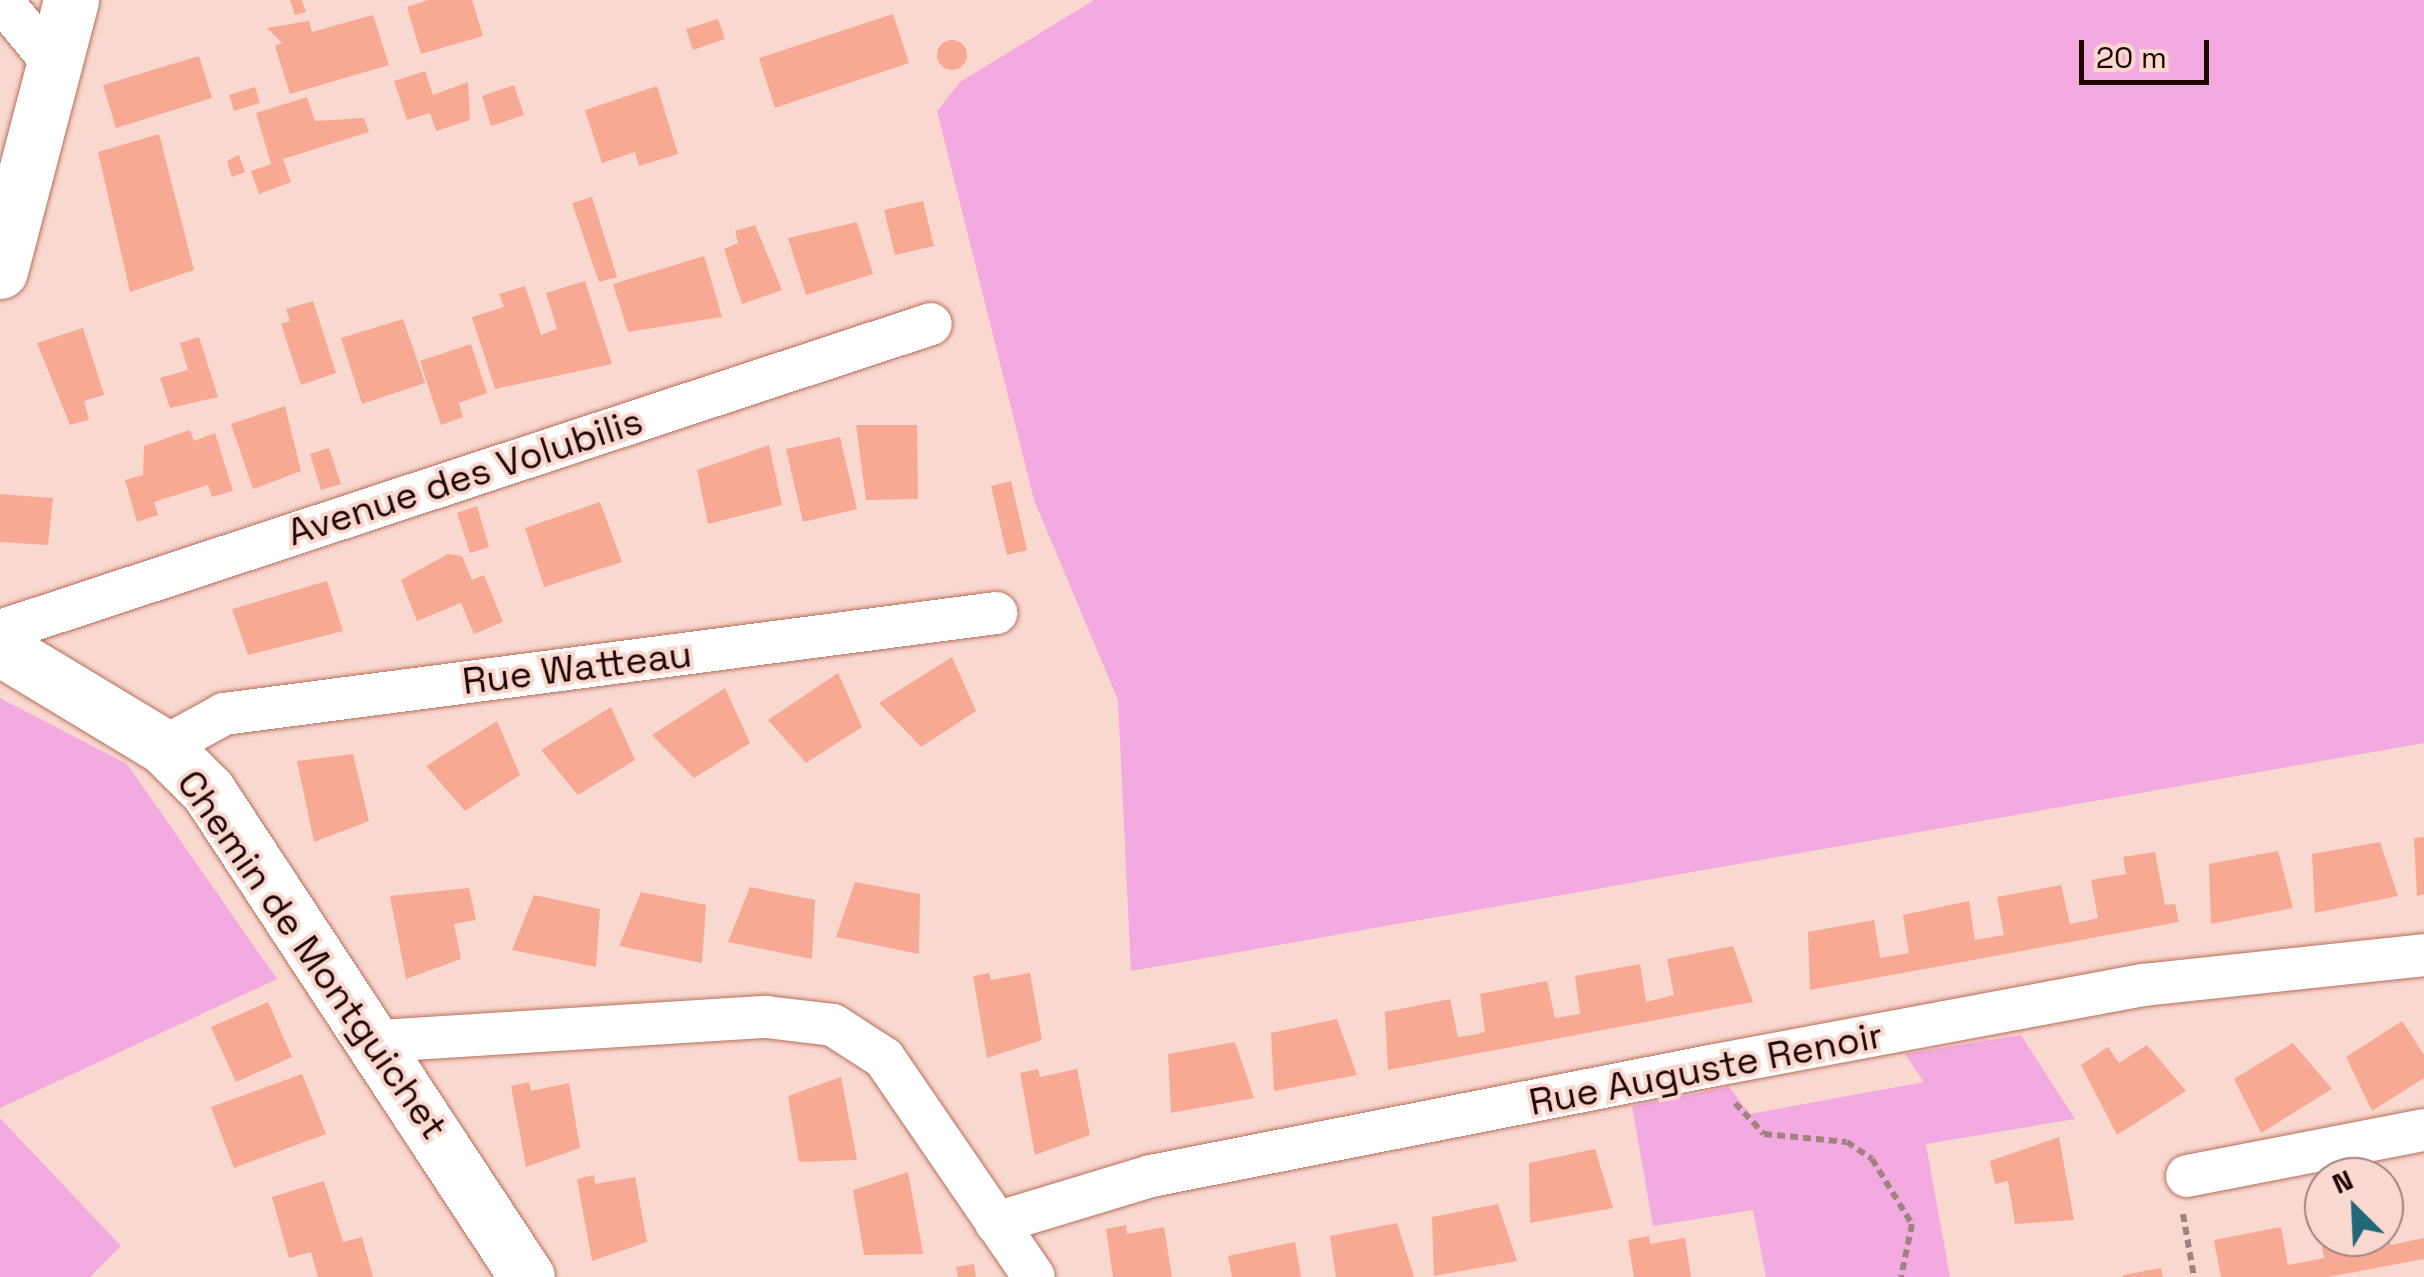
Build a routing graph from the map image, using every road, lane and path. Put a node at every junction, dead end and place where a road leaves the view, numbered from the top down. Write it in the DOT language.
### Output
graph roads {
  1 [pos="1,0"];
  2 [pos="71,0"];
  3 [pos="54,64"];
  4 [pos="15,169"];
  5 [pos="0,272"];
  6 [pos="932,324"];
  7 [pos="996,613"];
  8 [pos="0,631"];
  9 [pos="0,648"];
  10 [pos="164,747"];
  11 [pos="2424,955"];
  12 [pos="380,1041"];
  13 [pos="1710,1066"];
  14 [pos="2424,1130"];
  15 [pos="2187,1176"];
  16 [pos="996,1223"];
  17 [pos="527,1277"];
  18 [pos="1034,1277"];
  19 [pos="1901,1277"];
  20 [pos="2194,1277"];
  1 -- 3 [label="street"];
  2 -- 3 [label="street"];
  3 -- 4 [label="street"];
  4 -- 5 [label="street"];
  6 -- 8 [label="street, Avenue des Volubilis"];
  7 -- 10 [label="street, Rue Watteau"];
  9 -- 10 [label="street, Chemin de Montguichet"];
  10 -- 12 [label="street, Chemin de Montguichet"];
  11 -- 13 [label="street, Rue Auguste Renoir"];
  12 -- 16 [label="street"];
  12 -- 17 [label="street, Chemin de Montguichet"];
  13 -- 16 [label="street, Rue Auguste Renoir"];
  13 -- 19 [label="path"];
  14 -- 15 [label="street"];
  15 -- 20 [label="path"];
  16 -- 18 [label="street"];
}
